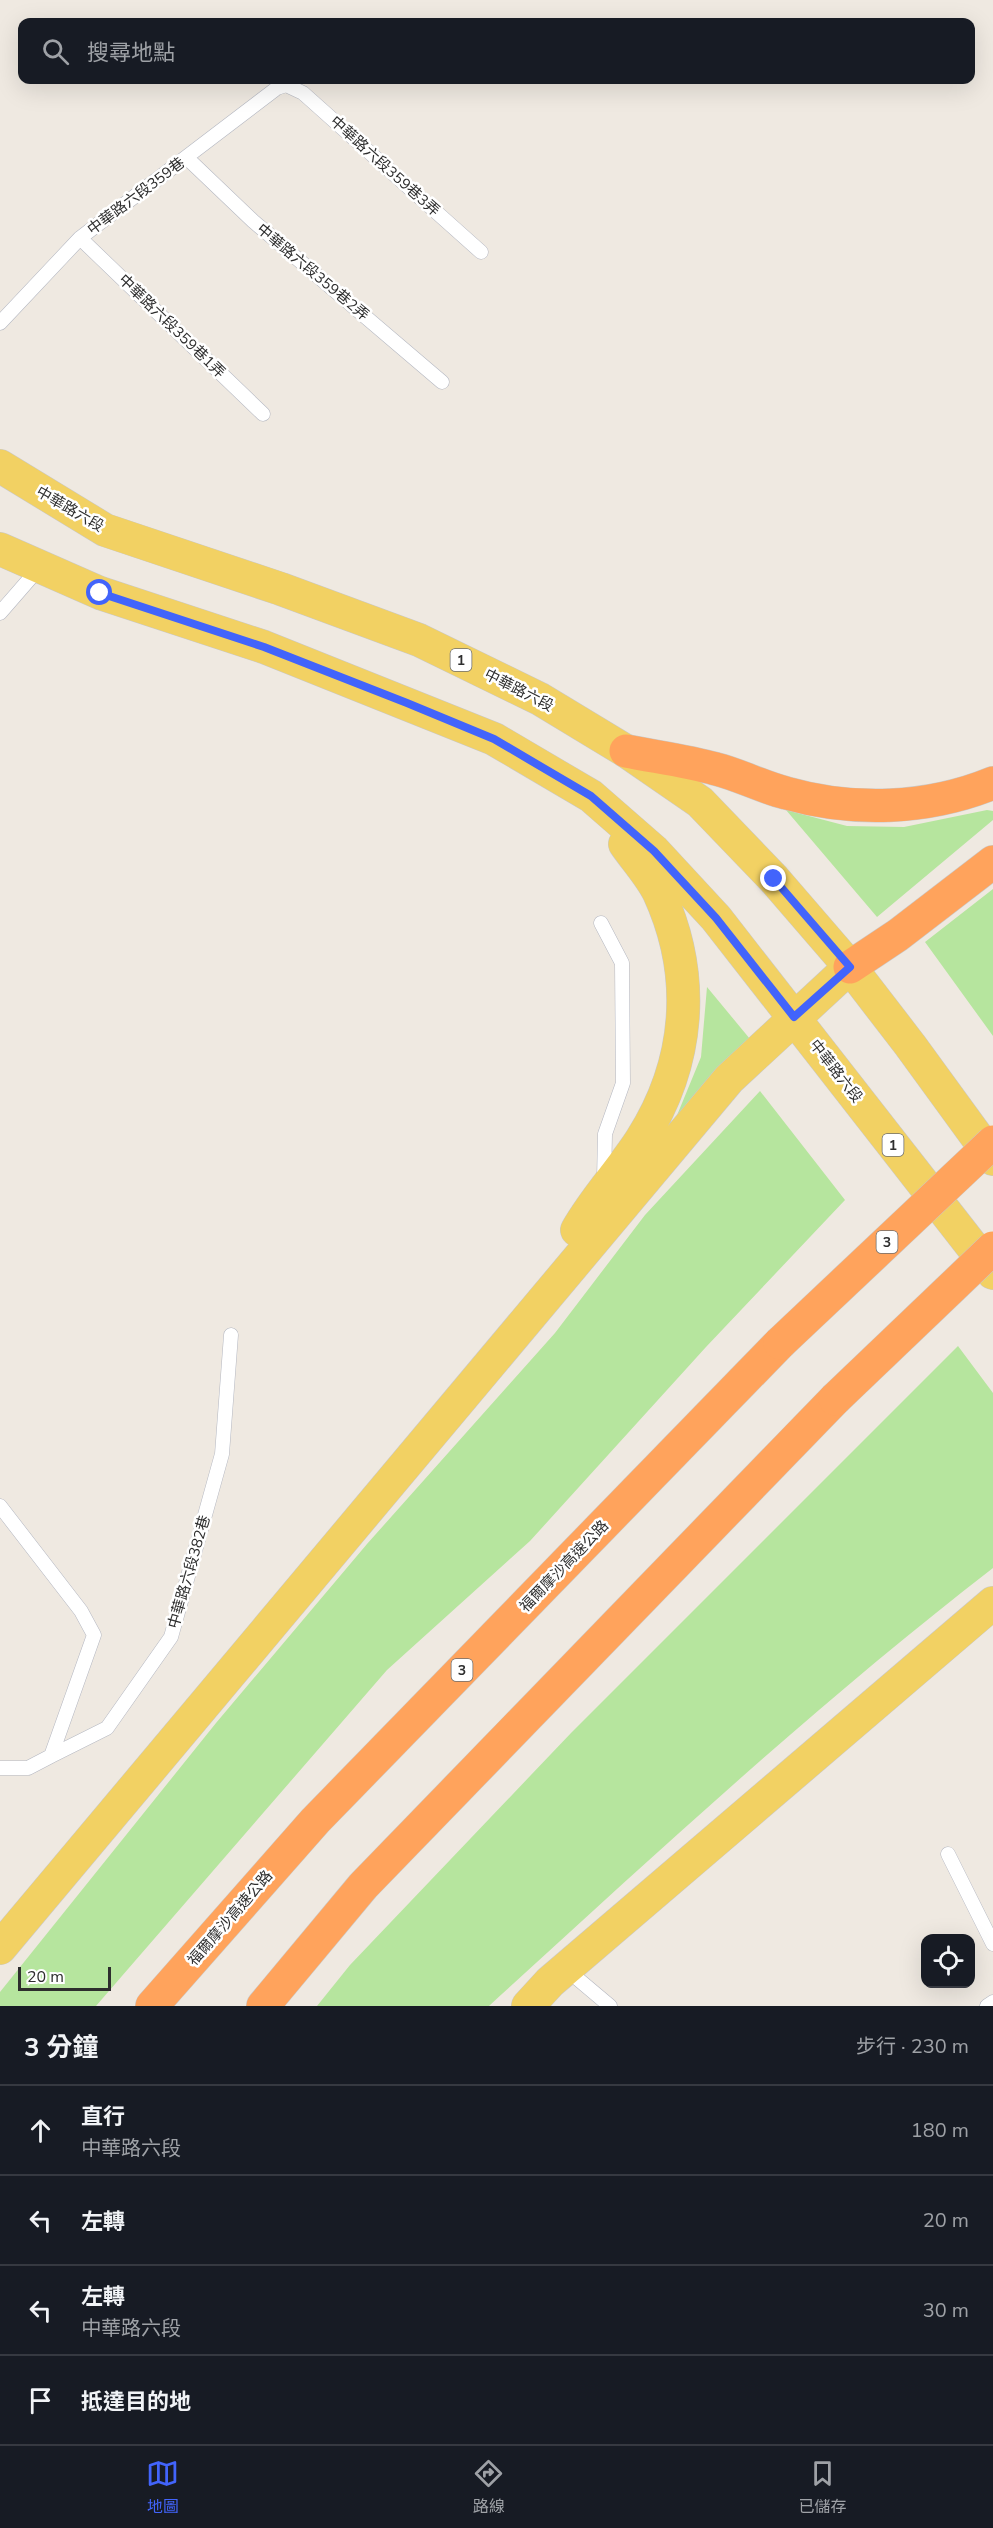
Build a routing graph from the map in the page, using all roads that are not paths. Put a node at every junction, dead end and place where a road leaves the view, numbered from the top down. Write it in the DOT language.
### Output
graph roads {
  1 [pos="286,85"];
  2 [pos="187,158"];
  3 [pos="80,238"];
  4 [pos="481,252"];
  5 [pos="0,323"];
  6 [pos="442,382"];
  7 [pos="263,414"];
  8 [pos="0,466"];
  9 [pos="0,549"];
  10 [pos="40,567"];
  11 [pos="0,613"];
  12 [pos="626,751"];
  13 [pos="993,783"];
  14 [pos="591,796"];
  15 [pos="993,862"];
  16 [pos="601,923"];
  17 [pos="850,967"];
  18 [pos="794,1017"];
  19 [pos="993,1142"];
  20 [pos="993,1159"];
  21 [pos="604,1191"];
  22 [pos="993,1248"];
  23 [pos="993,1273"];
  24 [pos="533,1310"];
  25 [pos="231,1335"];
  26 [pos="0,1506"];
  27 [pos="993,1603"];
  28 [pos="993,1628"];
  29 [pos="830,1742"];
  30 [pos="51,1756"];
  31 [pos="0,1768"];
  32 [pos="948,1854"];
  33 [pos="993,1944"];
  34 [pos="0,1948"];
  35 [pos="566,1969"];
  36 [pos="993,2002"];
  37 [pos="152,2006"];
  38 [pos="263,2006"];
  39 [pos="528,2006"];
  40 [pos="610,2006"];
  41 [pos="987,2006"];
  1 -- 2 [label="lane, 中華路六段359巷"];
  1 -- 4 [label="lane, 中華路六段359巷3弄"];
  2 -- 3 [label="lane, 中華路六段359巷"];
  2 -- 6 [label="lane, 中華路六段359巷2弄"];
  3 -- 5 [label="lane, 中華路六段359巷"];
  3 -- 7 [label="lane, 中華路六段359巷1弄"];
  8 -- 12 [label="main road, 中華路六段 / 1"];
  9 -- 10 [label="main road, 中華路六段 / 1"];
  10 -- 11 [label="lane"];
  10 -- 14 [label="main road, 中華路六段 / 1"];
  12 -- 13 [label="highway"];
  12 -- 17 [label="main road, 中華路六段 / 1"];
  14 -- 18 [label="main road, 中華路六段 / 1"];
  14 -- 21 [label="main road"];
  15 -- 17 [label="highway"];
  16 -- 21 [label="lane"];
  17 -- 18 [label="main road"];
  17 -- 20 [label="main road, 中華路六段 / 1"];
  18 -- 23 [label="main road, 中華路六段 / 1"];
  18 -- 24 [label="main road"];
  19 -- 37 [label="highway, 福爾摩沙高速公路 / 3, bridge"];
  21 -- 24 [label="main road"];
  22 -- 38 [label="highway, bridge"];
  24 -- 34 [label="main road"];
  25 -- 30 [label="lane, 中華路六段382巷"];
  26 -- 30 [label="lane"];
  27 -- 29 [label="main road"];
  28 -- 29 [label="main road"];
  29 -- 35 [label="main road"];
  30 -- 31 [label="lane, 中華路六段382巷"];
  32 -- 33 [label="lane"];
  35 -- 39 [label="main road"];
  35 -- 40 [label="lane"];
  36 -- 41 [label="lane"];
}
